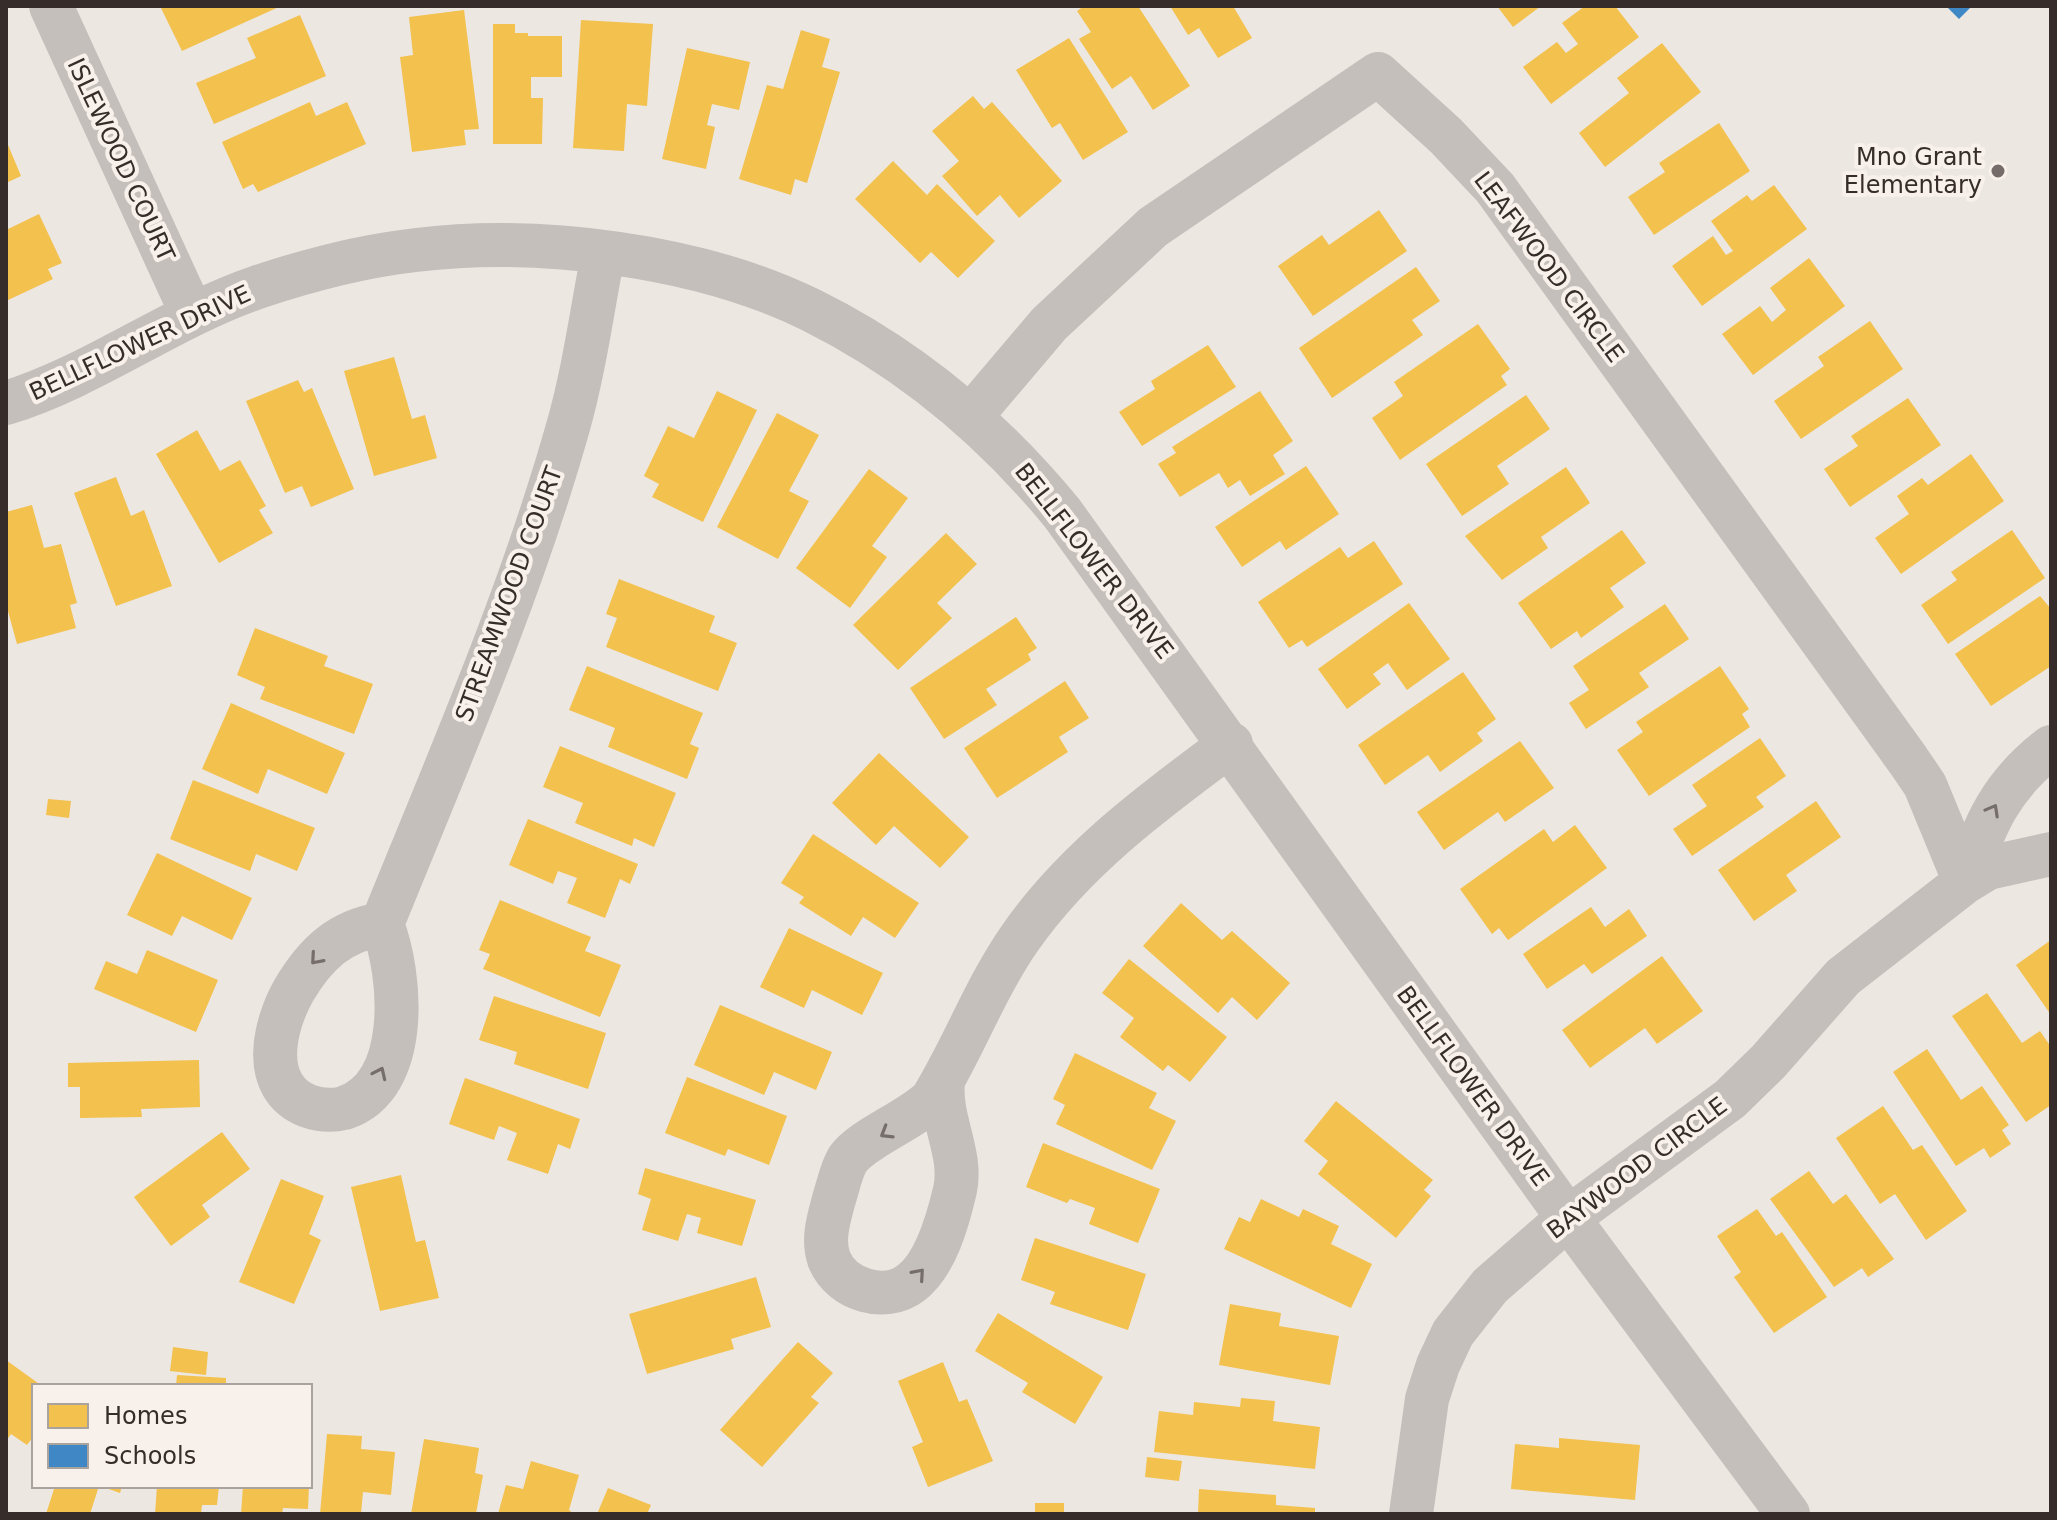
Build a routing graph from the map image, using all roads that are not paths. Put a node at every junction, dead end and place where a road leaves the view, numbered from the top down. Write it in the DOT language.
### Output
graph roads {
  1 [pos="51,6"];
  2 [pos="603,254"];
  3 [pos="192,314"];
  4 [pos="6,403"];
  5 [pos="971,416"];
  6 [pos="1231,744"];
  7 [pos="2051,747"];
  8 [pos="2051,854"];
  9 [pos="1965,882"];
  10 [pos="382,924"];
  11 [pos="943,1082"];
  12 [pos="1568,1218"];
  13 [pos="1411,1514"];
  14 [pos="1788,1514"];
  1 -- 3 [label="street, ISLEWOOD COURT"];
  2 -- 3 [label="street, BELLFLOWER DRIVE"];
  2 -- 5 [label="street, BELLFLOWER DRIVE"];
  2 -- 10 [label="street, STREAMWOOD COURT"];
  3 -- 4 [label="street, BELLFLOWER DRIVE"];
  5 -- 6 [label="street, BELLFLOWER DRIVE"];
  5 -- 9 [label="street, LEAFWOOD CIRCLE"];
  6 -- 11 [label="street"];
  6 -- 12 [label="street, BELLFLOWER DRIVE"];
  9 -- 7 [label="street, one-way"];
  8 -- 9 [label="street, BAYWOOD CIRCLE"];
  9 -- 12 [label="street, BAYWOOD CIRCLE"];
  12 -- 13 [label="street, BAYWOOD CIRCLE"];
  12 -- 14 [label="street, BELLFLOWER DRIVE"];
}
